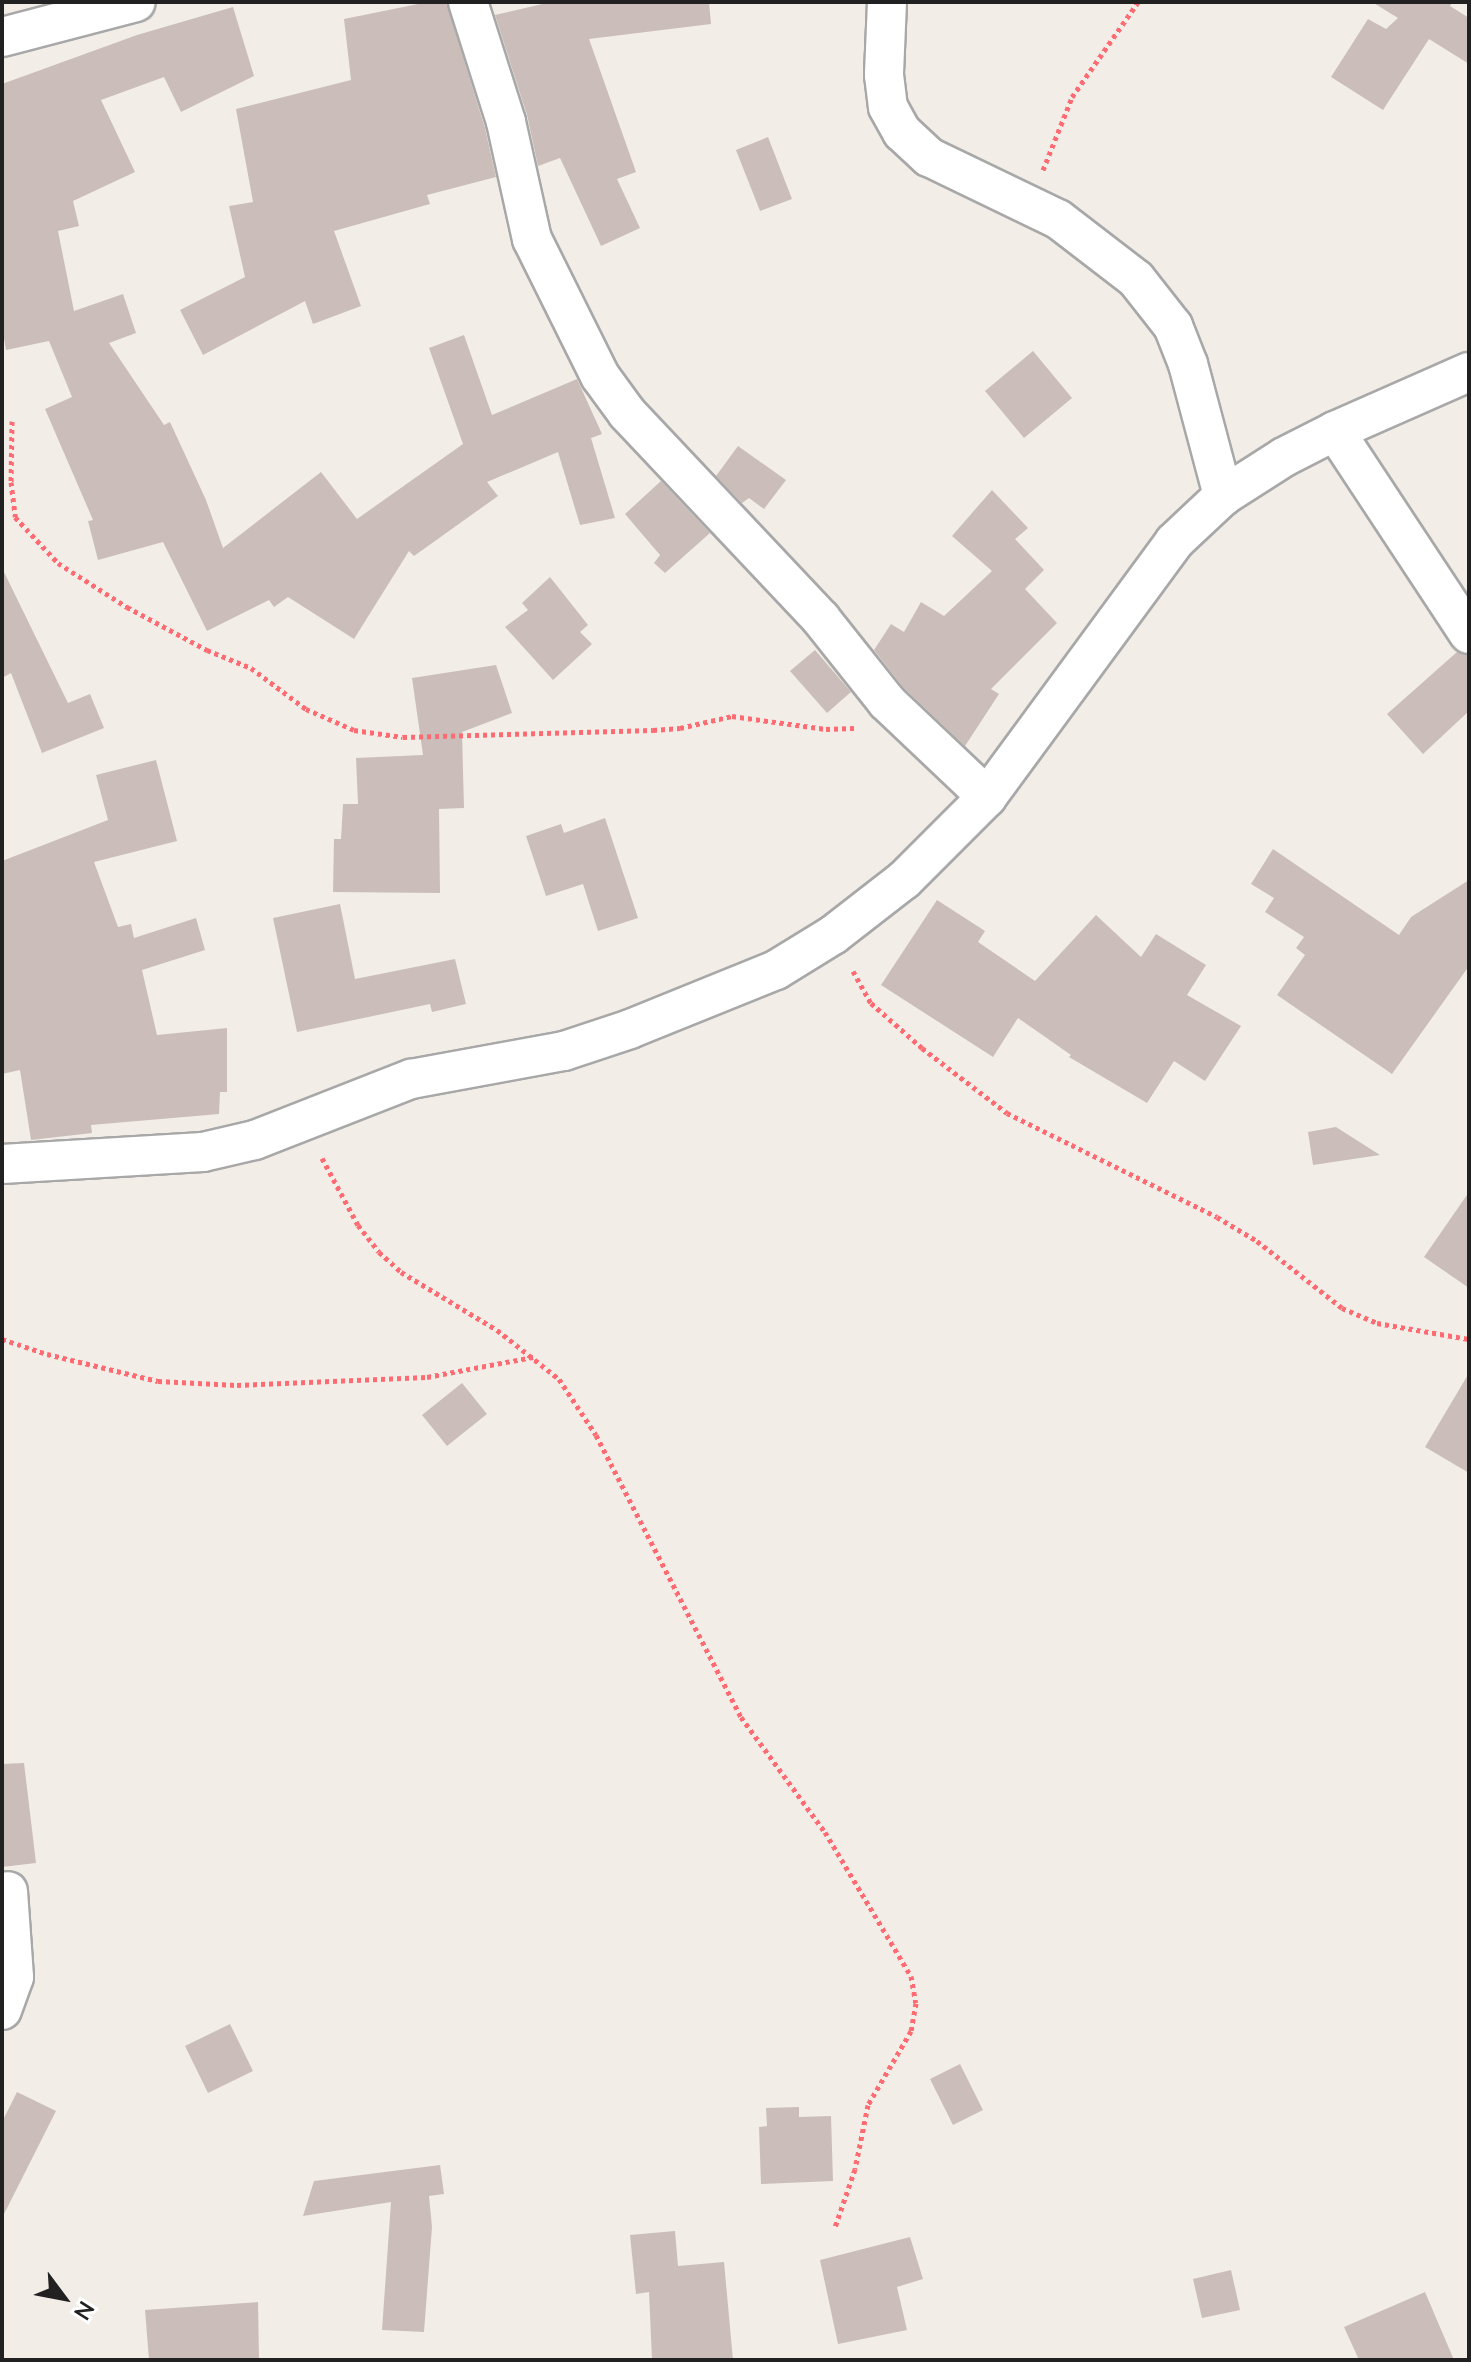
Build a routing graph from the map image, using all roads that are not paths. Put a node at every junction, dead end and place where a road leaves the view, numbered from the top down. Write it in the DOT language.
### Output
graph roads {
  1 [pos="136,2"];
  2 [pos="468,2"];
  3 [pos="887,2"];
  4 [pos="2,37"];
  5 [pos="1469,372"];
  6 [pos="1335,431"];
  7 [pos="1223,496"];
  8 [pos="1469,634"];
  9 [pos="987,797"];
  10 [pos="2,1164"];
  11 [pos="8,1891"];
  12 [pos="2,2010"];
  1 -- 4 [label="street"];
  2 -- 9 [label="street"];
  3 -- 7 [label="street"];
  5 -- 6 [label="street"];
  6 -- 7 [label="street"];
  6 -- 8 [label="street"];
  7 -- 9 [label="street"];
  9 -- 10 [label="street"];
  11 -- 12 [label="street"];
}
